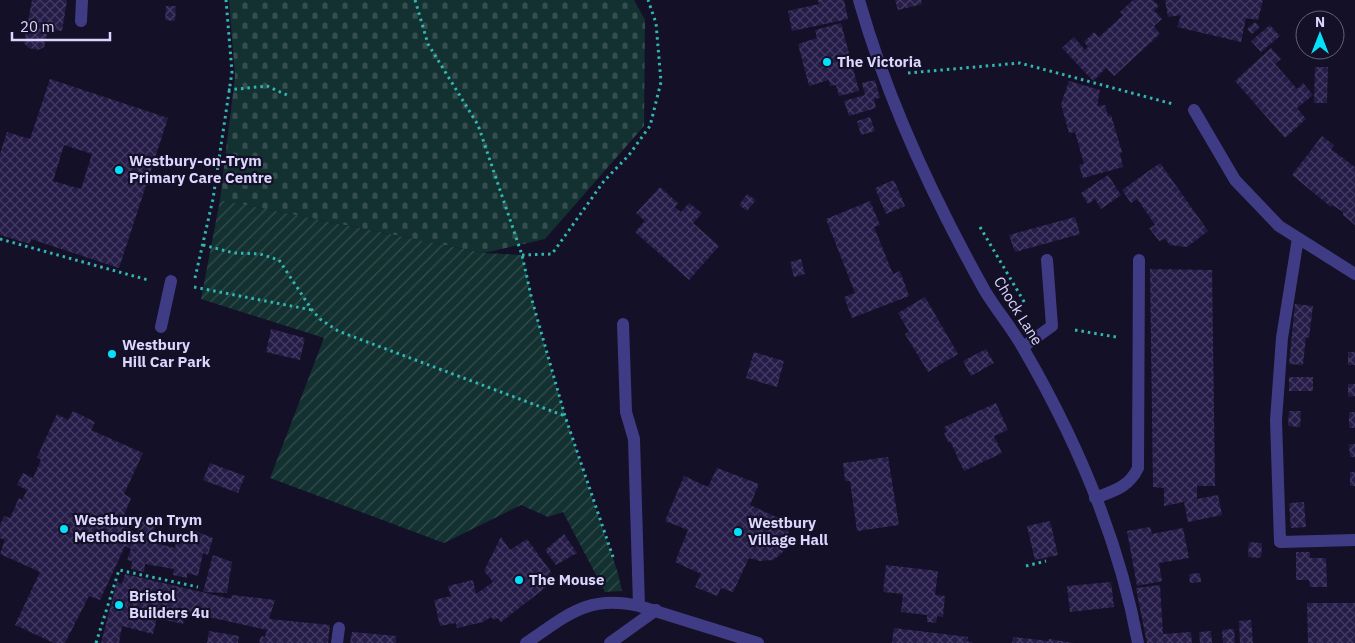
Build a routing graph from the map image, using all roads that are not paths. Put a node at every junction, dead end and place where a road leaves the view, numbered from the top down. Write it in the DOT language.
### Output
graph roads {
  1 [pos="82,0"];
  2 [pos="859,0"];
  3 [pos="81,21"];
  4 [pos="1194,110"];
  5 [pos="1298,238"];
  6 [pos="1047,260"];
  7 [pos="1139,260"];
  8 [pos="1355,274"];
  9 [pos="170,283"];
  10 [pos="623,324"];
  11 [pos="161,327"];
  12 [pos="1023,347"];
  13 [pos="1095,498"];
  14 [pos="1355,540"];
  15 [pos="639,606"];
  16 [pos="656,610"];
  17 [pos="339,628"];
  18 [pos="337,643"];
  19 [pos="526,643"];
  20 [pos="610,643"];
  21 [pos="758,643"];
  22 [pos="1138,643"];
  1 -- 3 [label="street"];
  2 -- 12 [label="street, Chock Lane"];
  4 -- 5 [label="street"];
  5 -- 8 [label="street"];
  5 -- 14 [label="street"];
  6 -- 12 [label="street"];
  7 -- 13 [label="street"];
  9 -- 11 [label="street"];
  10 -- 15 [label="street"];
  12 -- 13 [label="street, Chock Lane"];
  13 -- 22 [label="street, Chock Lane"];
  15 -- 16 [label="street"];
  15 -- 19 [label="street"];
  16 -- 20 [label="street"];
  16 -- 21 [label="street"];
  17 -- 18 [label="street"];
}
